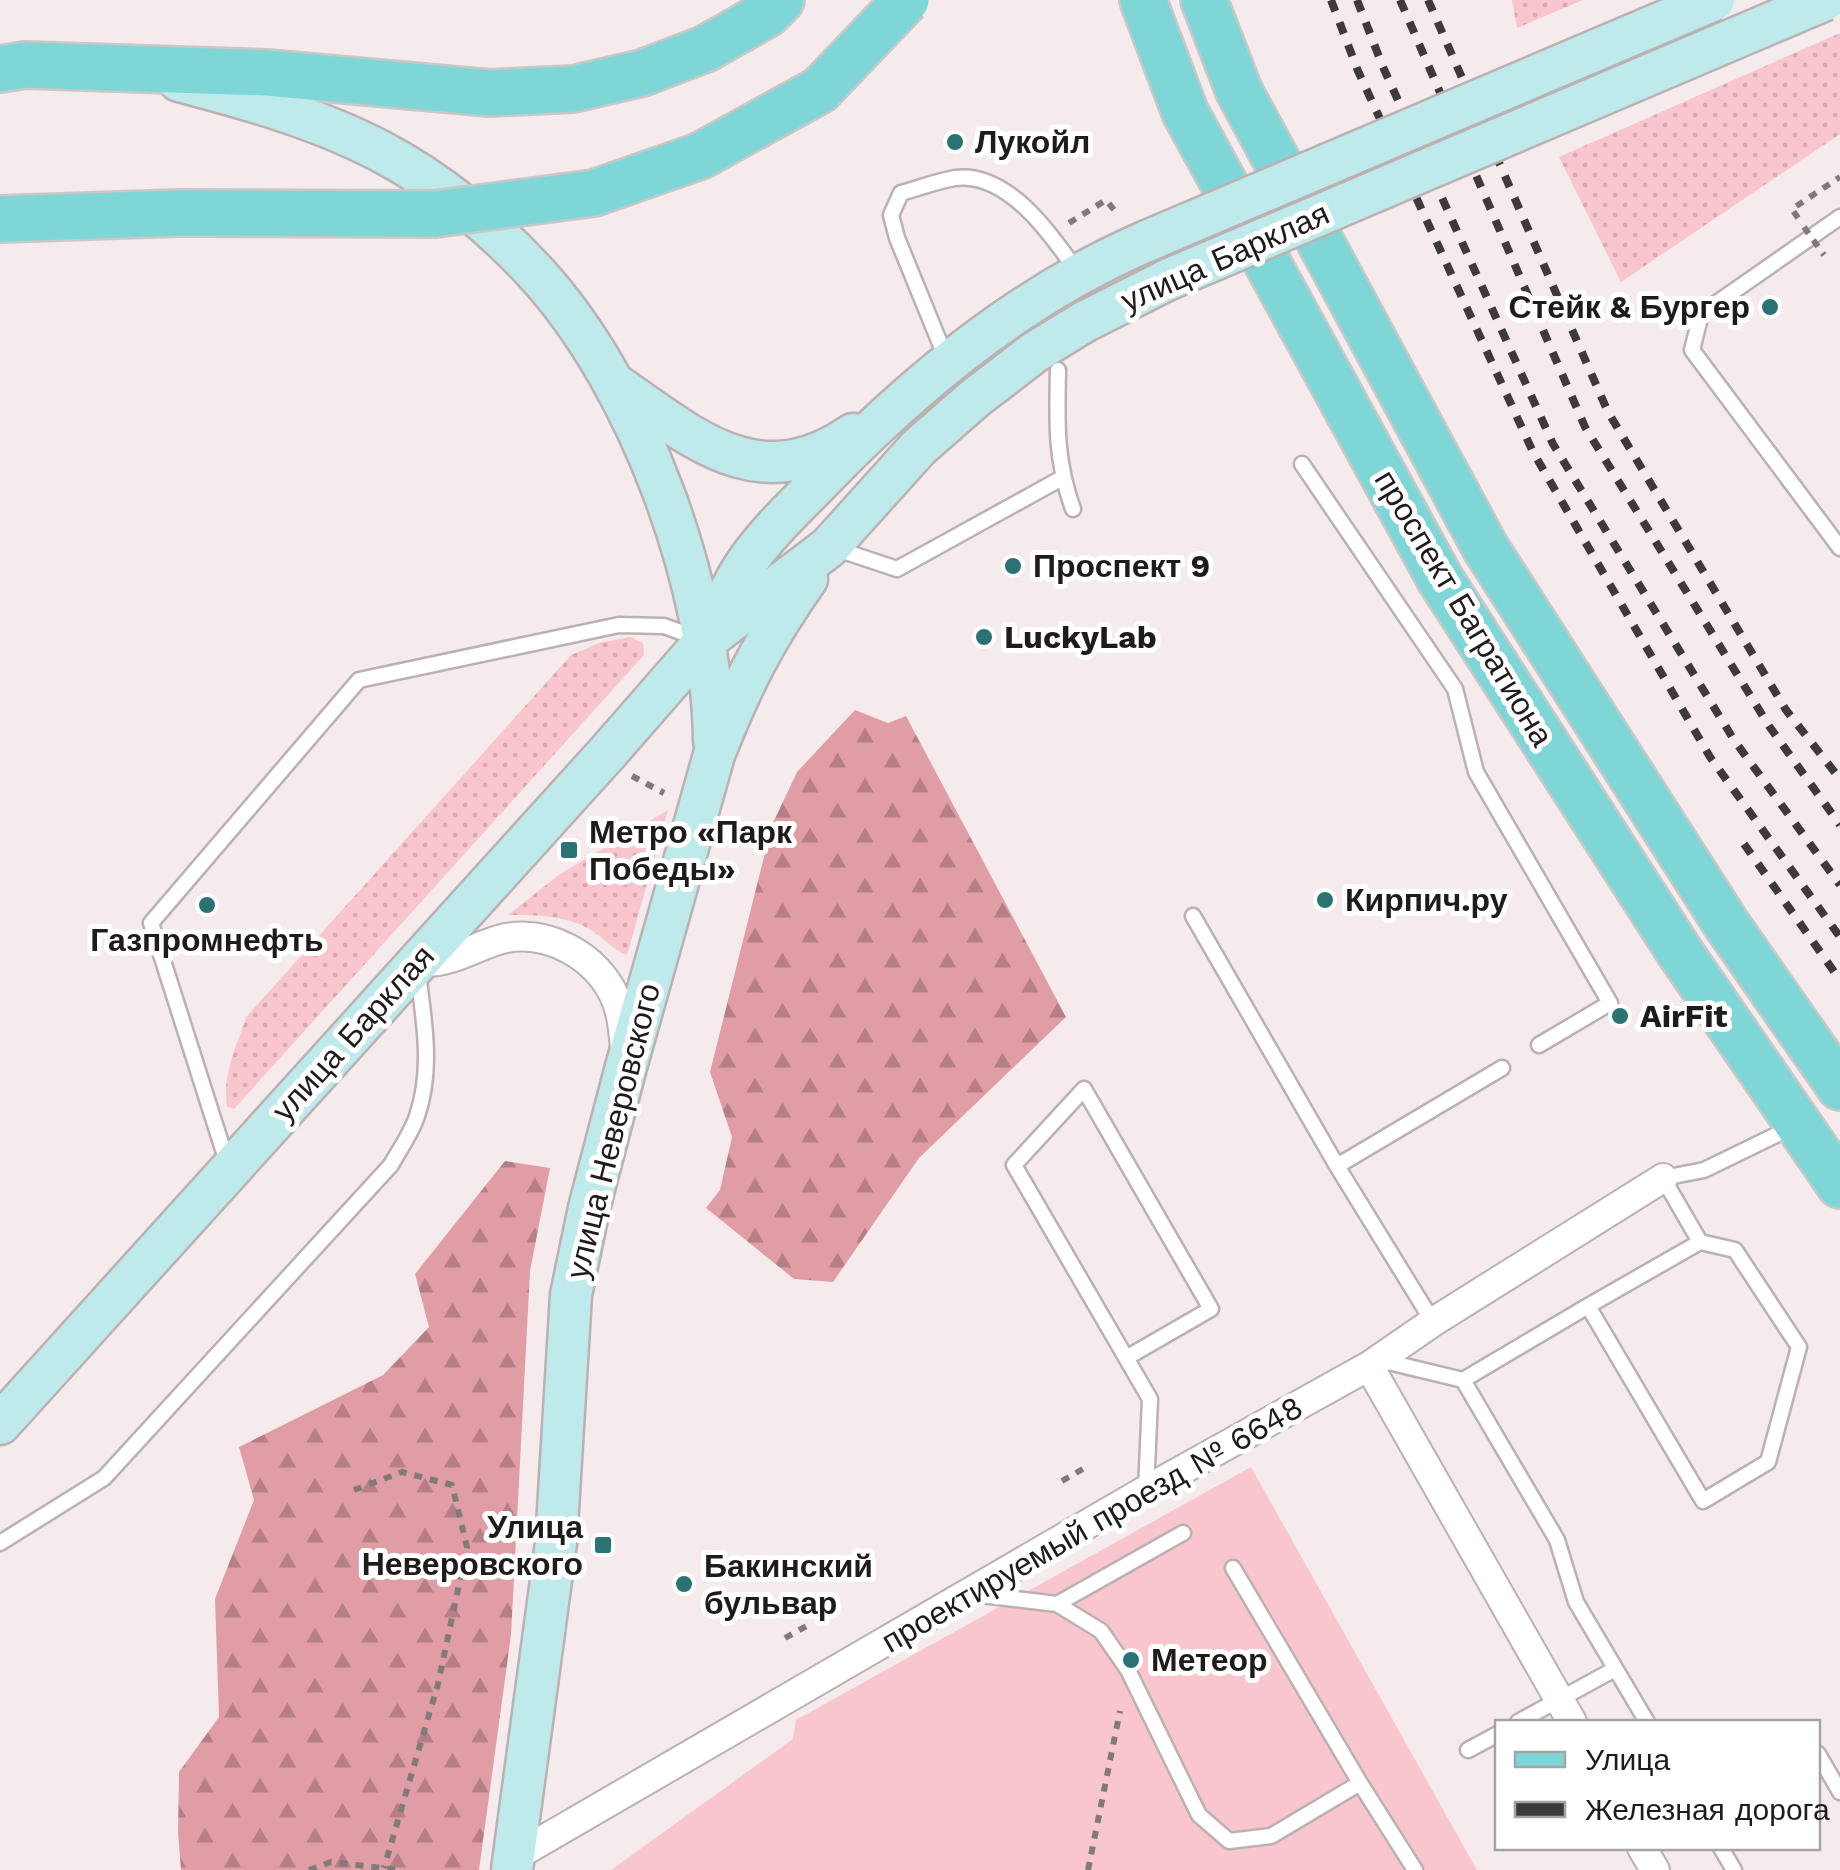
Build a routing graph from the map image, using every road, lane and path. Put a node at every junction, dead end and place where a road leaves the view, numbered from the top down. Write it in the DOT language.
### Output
graph roads {
  1 [pos="781,0"];
  2 [pos="906,0"];
  3 [pos="1143,0"];
  4 [pos="1204,0"];
  5 [pos="1714,0"];
  6 [pos="1826,0"];
  7 [pos="126,67"];
  8 [pos="0,69"];
  9 [pos="1840,177"];
  10 [pos="1840,217"];
  11 [pos="0,219"];
  12 [pos="1139,226"];
  13 [pos="1051,234"];
  14 [pos="1824,255"];
  15 [pos="1079,275"];
  16 [pos="949,362"];
  17 [pos="1058,370"];
  18 [pos="612,381"];
  19 [pos="905,398"];
  20 [pos="1302,464"];
  21 [pos="1062,478"];
  22 [pos="1073,509"];
  23 [pos="829,547"];
  24 [pos="1840,548"];
  25 [pos="705,640"];
  26 [pos="714,755"];
  27 [pos="632,776"];
  28 [pos="670,803"];
  29 [pos="1193,916"];
  30 [pos="417,963"];
  31 [pos="1539,1046"];
  32 [pos="626,1066"];
  33 [pos="1502,1068"];
  34 [pos="1840,1087"];
  35 [pos="1776,1135"];
  36 [pos="1337,1166"];
  37 [pos="229,1170"];
  38 [pos="1663,1178"];
  39 [pos="1840,1185"];
  40 [pos="1700,1242"];
  41 [pos="1588,1306"];
  42 [pos="1433,1322"];
  43 [pos="1126,1358"];
  44 [pos="1374,1363"];
  45 [pos="1463,1380"];
  46 [pos="0,1424"];
  47 [pos="1088,1466"];
  48 [pos="1062,1480"];
  49 [pos="354,1490"];
  50 [pos="1146,1490"];
  51 [pos="1183,1533"];
  52 [pos="0,1543"];
  53 [pos="1233,1568"];
  54 [pos="968,1594"];
  55 [pos="1057,1604"];
  56 [pos="812,1623"];
  57 [pos="784,1638"];
  58 [pos="1615,1668"];
  59 [pos="1128,1670"];
  60 [pos="1565,1711"];
  61 [pos="1527,1720"];
  62 [pos="1646,1720"];
  63 [pos="1495,1736"];
  64 [pos="1468,1750"];
  65 [pos="1820,1757"];
  66 [pos="1360,1783"];
  67 [pos="1840,1792"];
  68 [pos="513,1864"];
  69 [pos="384,1868"];
  70 [pos="309,1870"];
  71 [pos="399,1870"];
  72 [pos="1088,1870"];
  73 [pos="1416,1870"];
  1 -- 7 [label="main road"];
  2 -- 11 [label="main road, bridge"];
  3 -- 39 [label="main road, проспект Багратиона"];
  4 -- 34 [label="main road, проспект Багратиона"];
  5 -- 12 [label="main road, улица Барклая, bridge"];
  6 -- 23 [label="main road, улица Барклая, bridge"];
  7 -- 8 [label="main road"];
  7 -- 18 [label="main road"];
  9 -- 14 [label="path, bridge"];
  10 -- 24 [label="lane"];
  12 -- 13 [label="path"];
  12 -- 15 [label="main road, улица Барклая"];
  13 -- 15 [label="lane"];
  13 -- 16 [label="lane"];
  15 -- 16 [label="main road, улица Барклая"];
  16 -- 19 [label="main road, улица Барклая"];
  17 -- 21 [label="lane"];
  18 -- 19 [label="main road"];
  18 -- 25 [label="main road"];
  19 -- 25 [label="main road, улица Барклая"];
  20 -- 31 [label="lane"];
  21 -- 22 [label="lane"];
  21 -- 23 [label="lane"];
  23 -- 25 [label="main road, улица Барклая"];
  23 -- 26 [label="main road, улица Неверовского"];
  25 -- 26 [label="main road"];
  25 -- 30 [label="main road, улица Барклая"];
  25 -- 37 [label="lane"];
  26 -- 32 [label="main road, улица Неверовского"];
  27 -- 28 [label="path"];
  29 -- 36 [label="lane"];
  30 -- 32 [label="street"];
  30 -- 37 [label="main road, улица Барклая"];
  30 -- 52 [label="lane"];
  32 -- 68 [label="main road, улица Неверовского"];
  33 -- 36 [label="lane"];
  35 -- 38 [label="lane"];
  36 -- 42 [label="lane"];
  37 -- 46 [label="main road, улица Барклая"];
  38 -- 40 [label="lane"];
  38 -- 42 [label="street, проектируемый проезд № 6648"];
  40 -- 41 [label="lane"];
  40 -- 41 [label="lane"];
  41 -- 45 [label="lane"];
  42 -- 44 [label="street, проектируемый проезд № 6648"];
  43 -- 43 [label="lane"];
  43 -- 50 [label="lane"];
  44 -- 45 [label="lane"];
  44 -- 50 [label="street, проектируемый проезд № 6648"];
  44 -- 60 [label="street"];
  45 -- 58 [label="lane"];
  47 -- 48 [label="path"];
  49 -- 69 [label="path"];
  50 -- 54 [label="street, проектируемый проезд № 6648"];
  51 -- 55 [label="lane"];
  53 -- 66 [label="lane"];
  54 -- 55 [label="lane"];
  54 -- 68 [label="street, проектируемый проезд № 6648"];
  55 -- 59 [label="lane"];
  56 -- 57 [label="path"];
  58 -- 60 [label="lane"];
  58 -- 62 [label="lane"];
  59 -- 66 [label="lane"];
  59 -- 72 [label="path"];
  60 -- 61 [label="lane"];
  63 -- 64 [label="lane"];
  65 -- 67 [label="lane"];
  66 -- 73 [label="lane"];
  69 -- 70 [label="path"];
  69 -- 71 [label="path"];
}
